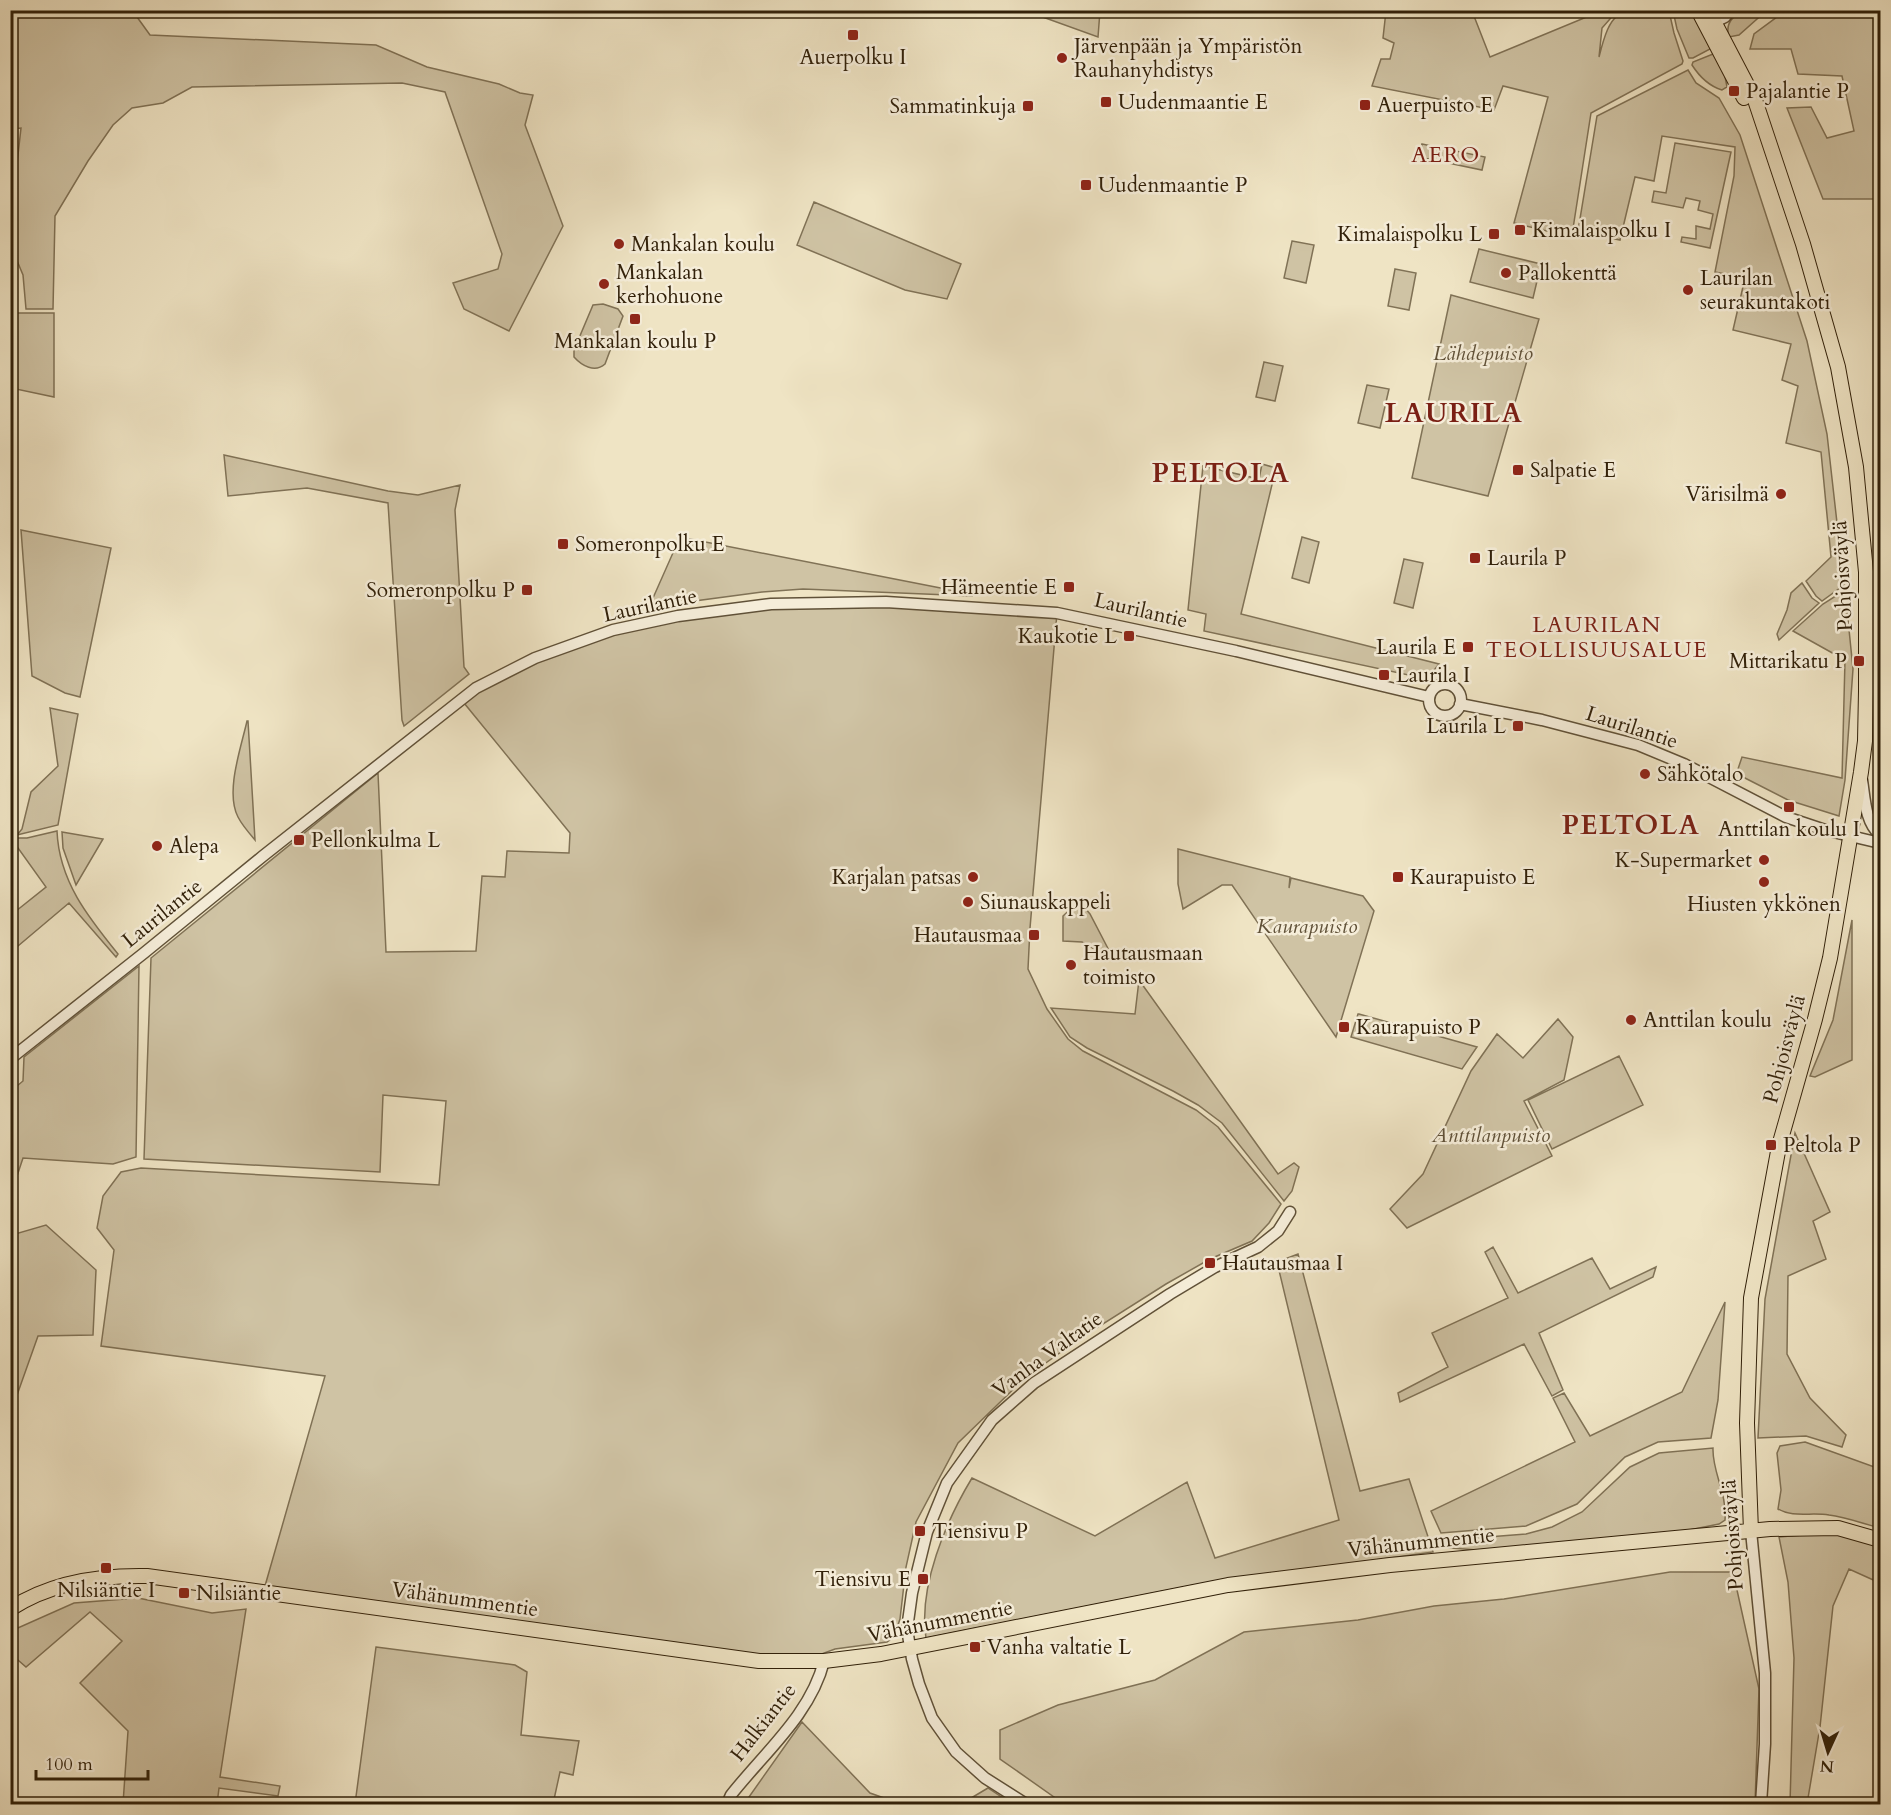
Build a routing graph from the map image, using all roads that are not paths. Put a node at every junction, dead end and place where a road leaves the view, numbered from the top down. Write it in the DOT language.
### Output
graph roads {
  1 [pos="1731,10"];
  2 [pos="1709,16"];
  3 [pos="1429,697"];
  4 [pos="1460,704"];
  5 [pos="1861,772"];
  6 [pos="1881,835"];
  7 [pos="1851,836"];
  8 [pos="1881,843"];
  9 [pos="10,1059"];
  10 [pos="1290,1212"];
  11 [pos="1751,1531"];
  12 [pos="1881,1540"];
  13 [pos="10,1609"];
  14 [pos="909,1649"];
  15 [pos="824,1661"];
  16 [pos="727,1804"];
  17 [pos="1026,1804"];
  18 [pos="1761,1804"];
  1 -- 2 [label="street"];
  2 -- 5 [label="main road, Pohjoisväylä"];
  3 -- 4 [label="street"];
  3 -- 4 [label="street"];
  3 -- 9 [label="street, Laurilantie"];
  4 -- 7 [label="street, Laurilantie"];
  5 -- 6 [label="street"];
  5 -- 7 [label="main road, Pohjoisväylä"];
  7 -- 8 [label="street, Laurilantie"];
  7 -- 11 [label="main road, Pohjoisväylä"];
  10 -- 14 [label="street, Vanha Valtatie"];
  11 -- 12 [label="main road, Vähänummentie"];
  11 -- 14 [label="main road, Vähänummentie"];
  11 -- 18 [label="street, Pohjoisväylä"];
  13 -- 15 [label="main road, Vähänummentie"];
  14 -- 15 [label="main road, Vähänummentie"];
  14 -- 17 [label="street, Vanha Valtatie"];
  15 -- 16 [label="street, Halkiantie"];
}
